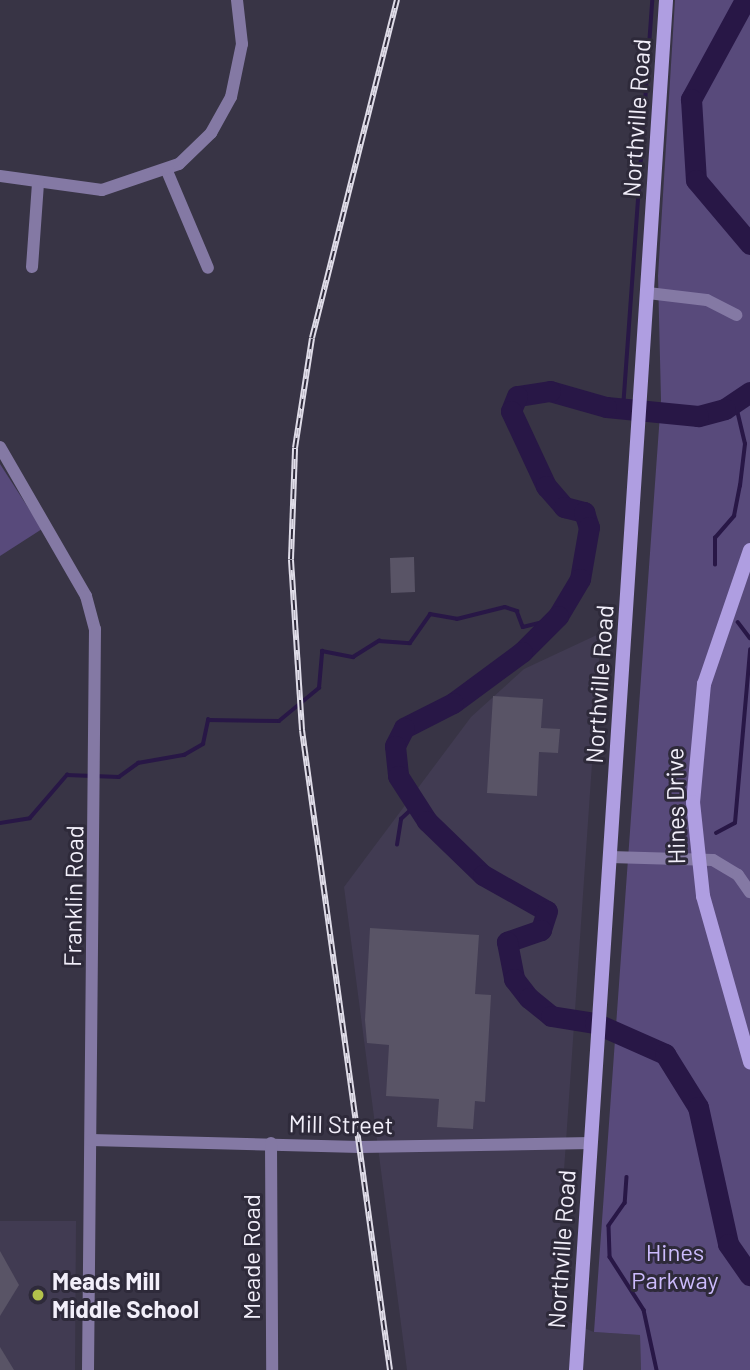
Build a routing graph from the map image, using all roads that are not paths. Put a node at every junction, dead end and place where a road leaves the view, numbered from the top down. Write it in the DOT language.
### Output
graph roads {
  1 [pos="237,0"];
  2 [pos="666,0"];
  3 [pos="167,172"];
  4 [pos="0,176"];
  5 [pos="38,183"];
  6 [pos="32,267"];
  7 [pos="208,268"];
  8 [pos="648,293"];
  9 [pos="736,315"];
  10 [pos="0,447"];
  11 [pos="750,550"];
  12 [pos="610,857"];
  13 [pos="697,860"];
  14 [pos="750,892"];
  15 [pos="750,1062"];
  16 [pos="91,1140"];
  17 [pos="271,1143"];
  18 [pos="591,1143"];
  19 [pos="88,1370"];
  20 [pos="272,1370"];
  21 [pos="576,1370"];
  1 -- 3 [label="street"];
  2 -- 8 [label="street, Northville Road"];
  3 -- 5 [label="street"];
  3 -- 7 [label="street"];
  4 -- 5 [label="street"];
  5 -- 6 [label="street"];
  8 -- 9 [label="street"];
  8 -- 12 [label="street, Northville Road"];
  10 -- 16 [label="street, Franklin Road"];
  11 -- 13 [label="street, Hines Drive"];
  12 -- 13 [label="street"];
  12 -- 18 [label="street, Northville Road"];
  13 -- 14 [label="street"];
  13 -- 15 [label="street, Hines Drive"];
  16 -- 17 [label="street, Mill Street"];
  16 -- 19 [label="street, Franklin Road"];
  17 -- 18 [label="street, Mill Street"];
  17 -- 20 [label="street, Meade Road"];
  18 -- 21 [label="street, Northville Road"];
}
